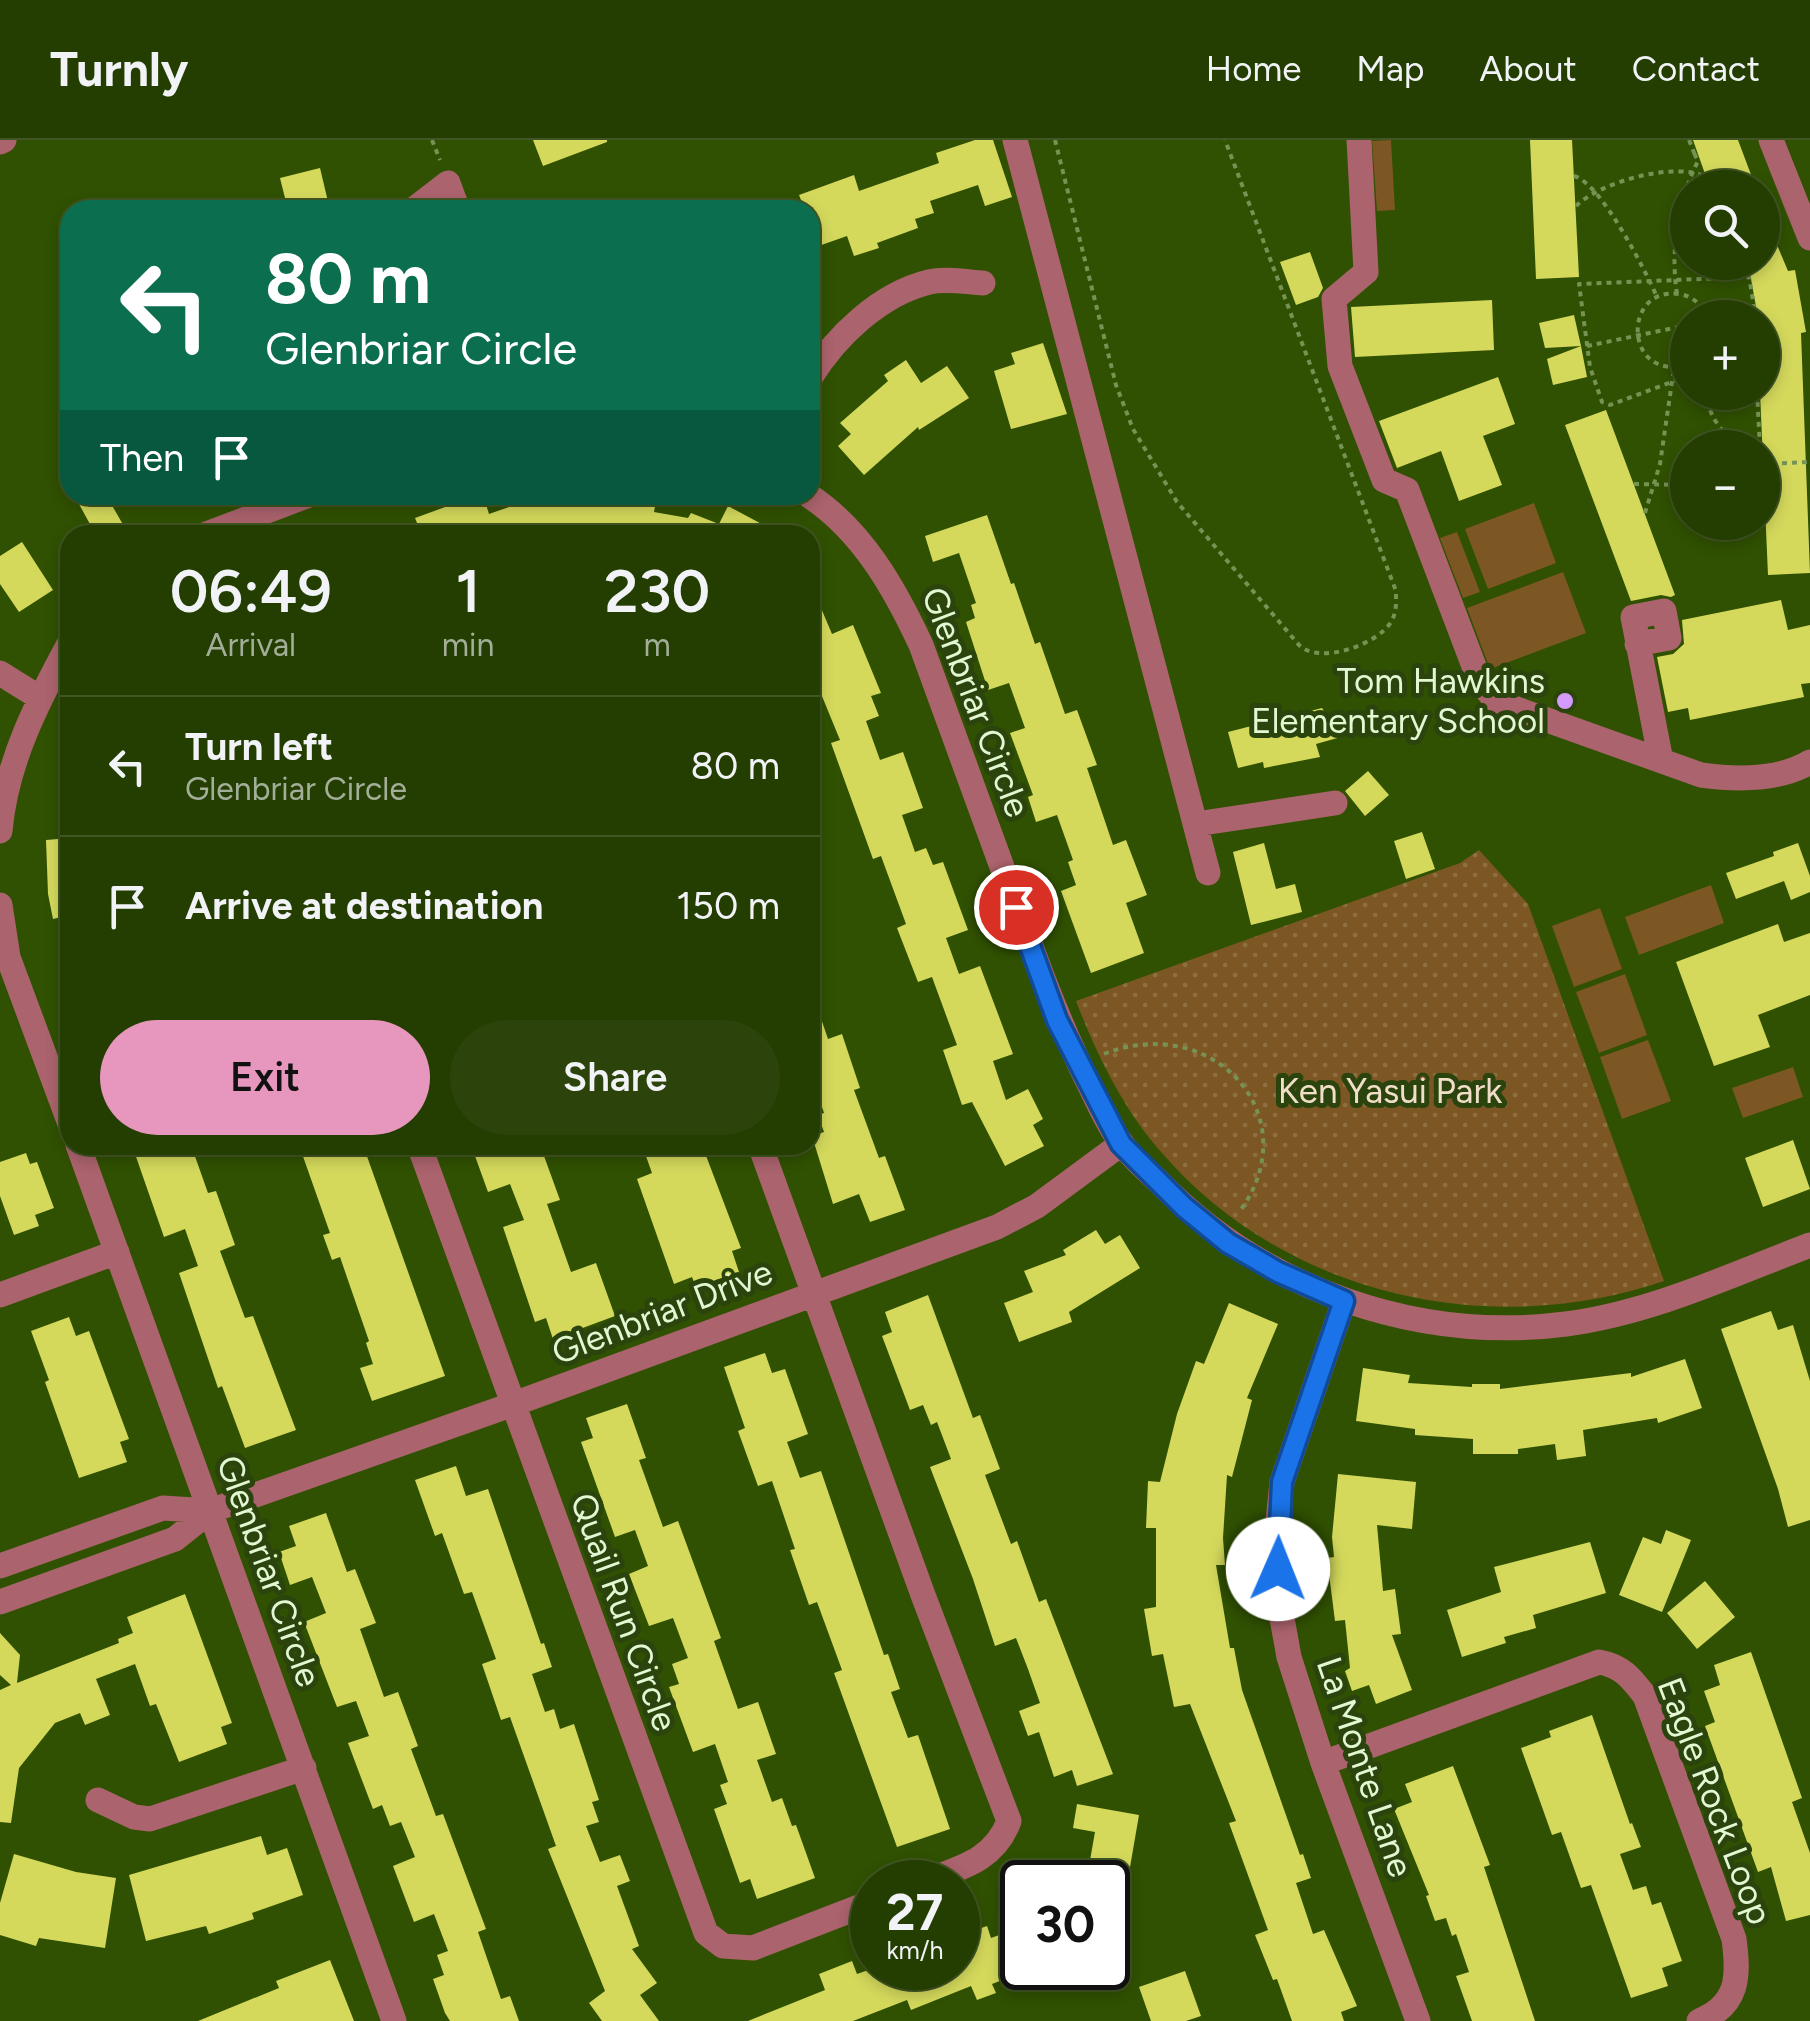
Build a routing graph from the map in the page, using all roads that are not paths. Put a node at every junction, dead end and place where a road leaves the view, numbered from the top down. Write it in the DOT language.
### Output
graph roads {
  1 [pos="1015,140"];
  2 [pos="1360,140"];
  3 [pos="1771,140"];
  4 [pos="426,200"];
  5 [pos="454,200"];
  6 [pos="1810,238"];
  7 [pos="984,283"];
  8 [pos="820,362"];
  9 [pos="283,505"];
  10 [pos="819,505"];
  11 [pos="230,525"];
  12 [pos="1637,644"];
  13 [pos="60,661"];
  14 [pos="0,673"];
  15 [pos="40,698"];
  16 [pos="1662,760"];
  17 [pos="1810,762"];
  18 [pos="1335,803"];
  19 [pos="1196,824"];
  20 [pos="0,831"];
  21 [pos="1208,873"];
  22 [pos="0,905"];
  23 [pos="4,958"];
  24 [pos="60,1099"];
  25 [pos="1121,1144"];
  26 [pos="82,1155"];
  27 [pos="423,1155"];
  28 [pos="764,1155"];
  29 [pos="1810,1244"];
  30 [pos="118,1252"];
  31 [pos="812,1293"];
  32 [pos="0,1295"];
  33 [pos="1344,1301"];
  34 [pos="511,1405"];
  35 [pos="210,1512"];
  36 [pos="0,1566"];
  37 [pos="0,1602"];
  38 [pos="1323,1763"];
  39 [pos="304,1768"];
  40 [pos="98,1800"];
  41 [pos="980,1860"];
  42 [pos="850,1911"];
  43 [pos="394,2021"];
  44 [pos="1418,2021"];
  45 [pos="1699,2021"];
  1 -- 19 [label="street"];
  2 -- 16 [label="street"];
  3 -- 6 [label="street"];
  4 -- 5 [label="street"];
  7 -- 8 [label="street"];
  9 -- 11 [label="street"];
  10 -- 25 [label="street, Glenbriar Circle"];
  12 -- 16 [label="street"];
  13 -- 15 [label="street"];
  14 -- 15 [label="street"];
  15 -- 20 [label="street"];
  16 -- 17 [label="street"];
  18 -- 19 [label="street"];
  19 -- 21 [label="street"];
  22 -- 23 [label="street"];
  23 -- 24 [label="street"];
  25 -- 31 [label="street, Glenbriar Drive"];
  25 -- 33 [label="street, Glenbriar Circle"];
  26 -- 30 [label="street, Glenbriar Circle"];
  27 -- 34 [label="street, Quail Run Circle"];
  28 -- 31 [label="street"];
  29 -- 33 [label="street, Glenbriar Circle"];
  30 -- 32 [label="street"];
  30 -- 35 [label="street, Glenbriar Circle"];
  31 -- 34 [label="street, Glenbriar Drive"];
  31 -- 41 [label="street"];
  33 -- 38 [label="street, La Monte Lane"];
  34 -- 35 [label="street, Glenbriar Drive"];
  34 -- 42 [label="street, Quail Run Circle"];
  35 -- 36 [label="street, Glenbriar Drive"];
  35 -- 37 [label="street, Glenbriar Drive"];
  35 -- 39 [label="street, Glenbriar Circle"];
  38 -- 44 [label="street, La Monte Lane"];
  38 -- 45 [label="street, Eagle Rock Loop"];
  39 -- 40 [label="street"];
  39 -- 43 [label="street, Glenbriar Circle"];
}
